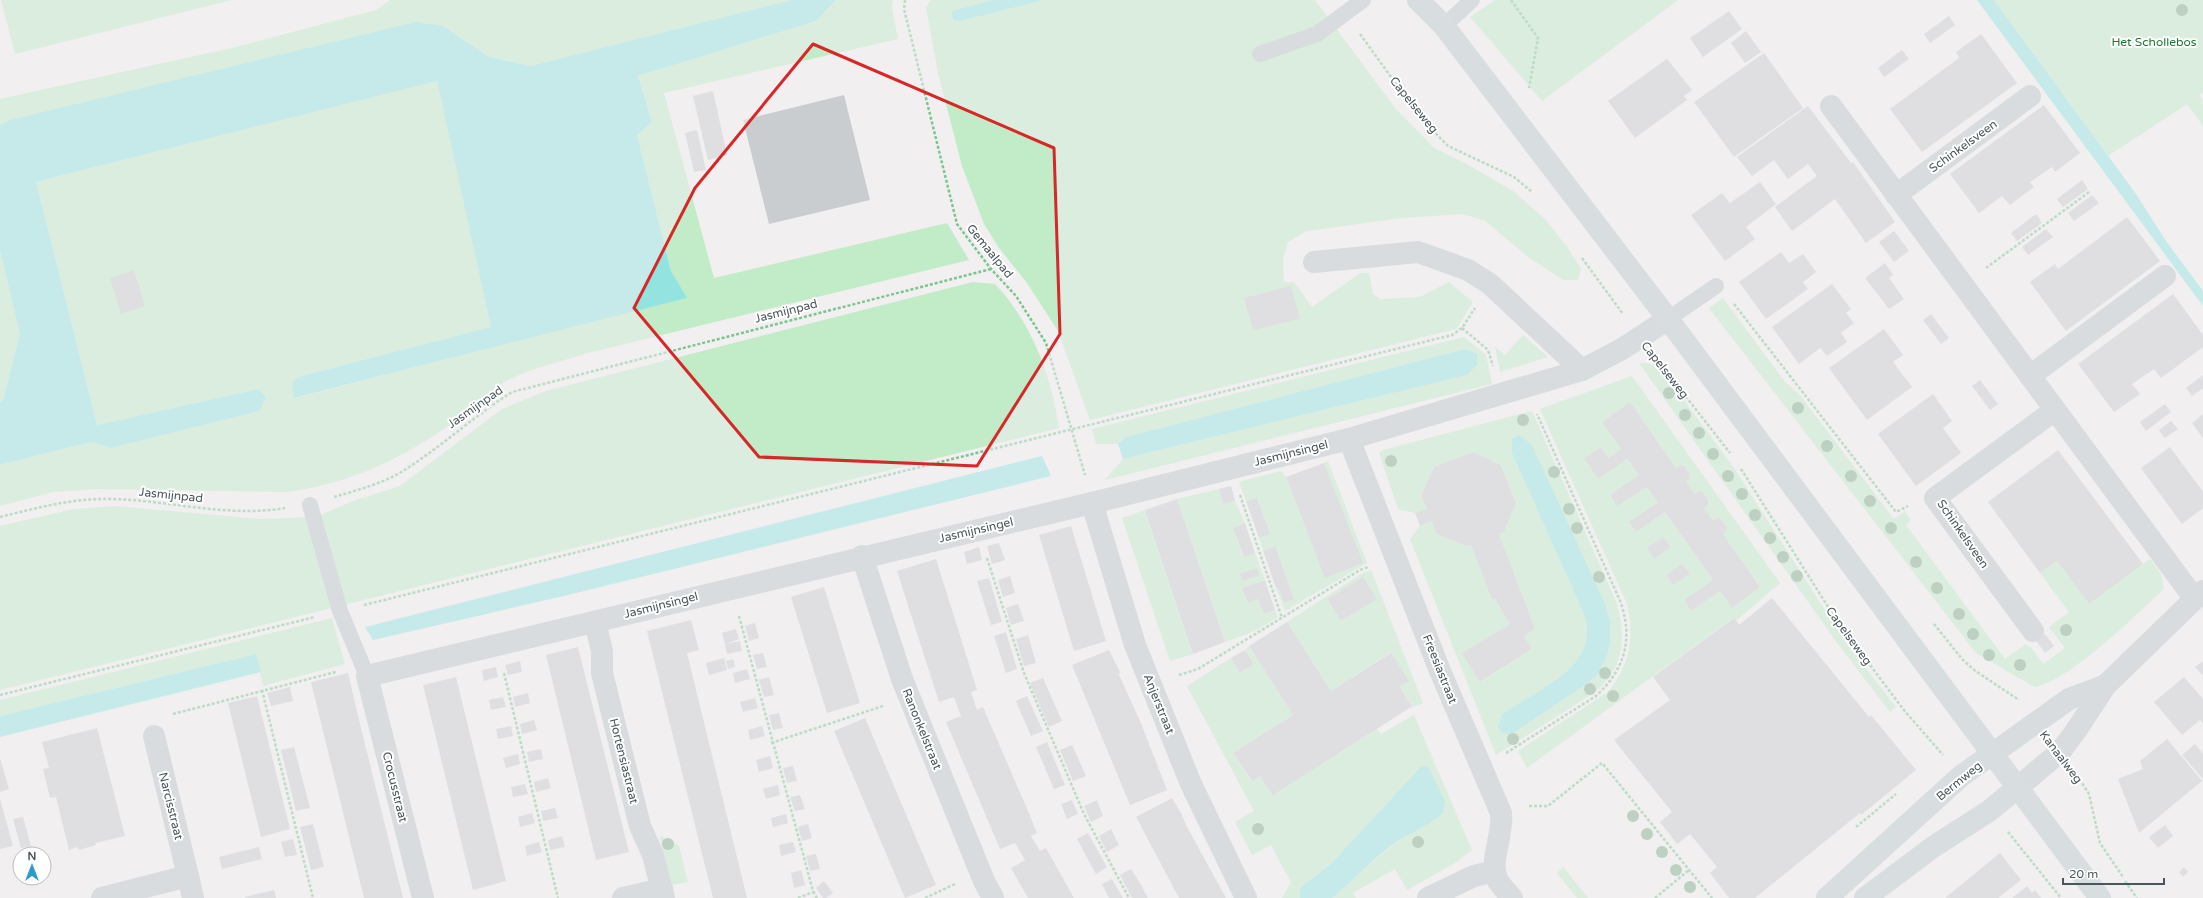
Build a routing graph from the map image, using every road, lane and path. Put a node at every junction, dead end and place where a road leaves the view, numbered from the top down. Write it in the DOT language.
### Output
graph roads {
  1 [pos="905,0"];
  2 [pos="1363,0"];
  3 [pos="1418,0"];
  4 [pos="1472,0"];
  5 [pos="1510,0"];
  6 [pos="1344,14"];
  7 [pos="1444,26"];
  8 [pos="1260,54"];
  9 [pos="1528,95"];
  10 [pos="2030,96"];
  11 [pos="1830,106"];
  12 [pos="2089,192"];
  13 [pos="1535,194"];
  14 [pos="1896,195"];
  15 [pos="1581,256"];
  16 [pos="1314,262"];
  17 [pos="991,269"];
  18 [pos="2165,276"];
  19 [pos="1490,284"];
  20 [pos="1963,285"];
  21 [pos="1716,286"];
  22 [pos="1668,319"];
  23 [pos="1462,328"];
  24 [pos="1640,338"];
  25 [pos="1582,370"];
  26 [pos="2030,376"];
  27 [pos="1525,387"];
  28 [pos="1501,394"];
  29 [pos="2055,410"];
  30 [pos="1073,429"];
  31 [pos="1349,439"];
  32 [pos="1731,455"];
  33 [pos="1740,467"];
  34 [pos="1231,468"];
  35 [pos="1935,498"];
  36 [pos="1092,503"];
  37 [pos="310,505"];
  38 [pos="0,518"];
  39 [pos="978,529"];
  40 [pos="862,556"];
  41 [pos="1395,557"];
  42 [pos="732,588"];
  43 [pos="2199,594"];
  44 [pos="340,611"];
  45 [pos="1282,618"];
  46 [pos="595,622"];
  47 [pos="2033,631"];
  48 [pos="497,645"];
  49 [pos="1974,670"];
  50 [pos="365,671"];
  51 [pos="1150,683"];
  52 [pos="2106,685"];
  53 [pos="262,690"];
  54 [pos="0,695"];
  55 [pos="909,697"];
  56 [pos="2035,723"];
  57 [pos="154,736"];
  58 [pos="771,743"];
  59 [pos="2060,752"];
  60 [pos="1992,754"];
  61 [pos="1500,757"];
  62 [pos="1961,776"];
  63 [pos="2017,788"];
  64 [pos="1896,794"];
  65 [pos="1526,806"];
  66 [pos="1856,827"];
  67 [pos="2025,853"];
  68 [pos="1689,870"];
  69 [pos="1495,871"];
  70 [pos="188,876"];
  71 [pos="813,892"];
  72 [pos="663,893"];
  73 [pos="102,898"];
  74 [pos="193,898"];
  75 [pos="313,898"];
  76 [pos="423,898"];
  77 [pos="558,898"];
  78 [pos="623,898"];
  79 [pos="798,898"];
  80 [pos="817,898"];
  81 [pos="993,898"];
  82 [pos="1129,898"];
  83 [pos="1246,898"];
  84 [pos="1428,898"];
  85 [pos="1512,898"];
  86 [pos="1655,898"];
  87 [pos="1712,898"];
  88 [pos="1827,898"];
  89 [pos="1865,898"];
  90 [pos="2061,898"];
  91 [pos="2100,898"];
  92 [pos="2137,898"];
  1 -- 17 [label="path, Gemaalpad"];
  2 -- 6 [label="lane"];
  3 -- 7 [label="main road"];
  4 -- 7 [label="lane"];
  5 -- 9 [label="path"];
  6 -- 8 [label="lane"];
  6 -- 13 [label="path, Capelseweg"];
  7 -- 22 [label="main road"];
  10 -- 14 [label="street, Schinkelsveen"];
  11 -- 14 [label="street"];
  12 -- 20 [label="path"];
  14 -- 20 [label="street"];
  15 -- 24 [label="path, Capelseweg"];
  16 -- 19 [label="street"];
  17 -- 30 [label="path, Gemaalpad"];
  17 -- 37 [label="path, Jasmijnpad"];
  18 -- 26 [label="street"];
  19 -- 23 [label="path"];
  19 -- 25 [label="street"];
  20 -- 26 [label="street"];
  21 -- 22 [label="lane"];
  21 -- 35 [label="path"];
  22 -- 24 [label="street, Jasmijnsingel"];
  22 -- 60 [label="main road"];
  23 -- 28 [label="path"];
  23 -- 30 [label="path"];
  24 -- 25 [label="street, Jasmijnsingel"];
  24 -- 32 [label="path, Capelseweg"];
  25 -- 27 [label="street, Jasmijnsingel"];
  26 -- 29 [label="street"];
  27 -- 28 [label="street, Jasmijnsingel"];
  27 -- 61 [label="path"];
  28 -- 31 [label="street, Jasmijnsingel"];
  29 -- 35 [label="street, Schinkelsveen"];
  29 -- 43 [label="street"];
  30 -- 36 [label="path, Gemaalpad"];
  30 -- 44 [label="path"];
  31 -- 34 [label="street, Jasmijnsingel"];
  31 -- 41 [label="street, Freesiastraat"];
  33 -- 62 [label="path, Capelseweg"];
  34 -- 36 [label="street, Jasmijnsingel"];
  34 -- 45 [label="path"];
  35 -- 47 [label="street, Schinkelsveen"];
  36 -- 39 [label="street, Jasmijnsingel"];
  36 -- 51 [label="street, Anjerstraat"];
  37 -- 38 [label="path, Jasmijnpad"];
  37 -- 44 [label="lane"];
  39 -- 40 [label="street, Jasmijnsingel"];
  39 -- 82 [label="path"];
  40 -- 42 [label="street, Jasmijnsingel"];
  40 -- 55 [label="street, Ranonkelstraat"];
  41 -- 45 [label="path"];
  41 -- 69 [label="street, Freesiastraat"];
  42 -- 46 [label="street, Jasmijnsingel"];
  42 -- 58 [label="path"];
  43 -- 52 [label="street, Bermweg"];
  44 -- 50 [label="lane"];
  44 -- 54 [label="path"];
  45 -- 51 [label="path"];
  46 -- 48 [label="street, Jasmijnsingel"];
  46 -- 72 [label="street, Hortensiastraat"];
  48 -- 50 [label="street, Jasmijnsingel"];
  48 -- 77 [label="path"];
  49 -- 56 [label="path"];
  50 -- 53 [label="path"];
  50 -- 76 [label="street, Crocusstraat"];
  51 -- 83 [label="street, Anjerstraat"];
  52 -- 56 [label="street, Bermweg"];
  52 -- 59 [label="street, Bermweg"];
  53 -- 57 [label="path"];
  53 -- 75 [label="path"];
  55 -- 58 [label="path"];
  55 -- 81 [label="street, Ranonkelstraat"];
  56 -- 60 [label="street, Bermweg"];
  57 -- 70 [label="street, Narcisstraat"];
  58 -- 71 [label="path"];
  59 -- 63 [label="street, Bermweg"];
  59 -- 92 [label="path, Kanaalweg"];
  60 -- 62 [label="main road, Bermweg"];
  60 -- 63 [label="main road"];
  62 -- 88 [label="main road, Bermweg"];
  63 -- 89 [label="main road, Bermweg"];
  63 -- 91 [label="main road"];
  64 -- 66 [label="path"];
  65 -- 68 [label="path"];
  67 -- 90 [label="path"];
  68 -- 86 [label="path"];
  68 -- 87 [label="path"];
  69 -- 84 [label="street"];
  69 -- 85 [label="street"];
  70 -- 73 [label="street"];
  70 -- 74 [label="street, Narcisstraat"];
  71 -- 79 [label="path"];
  71 -- 80 [label="path"];
  72 -- 78 [label="street"];
}
